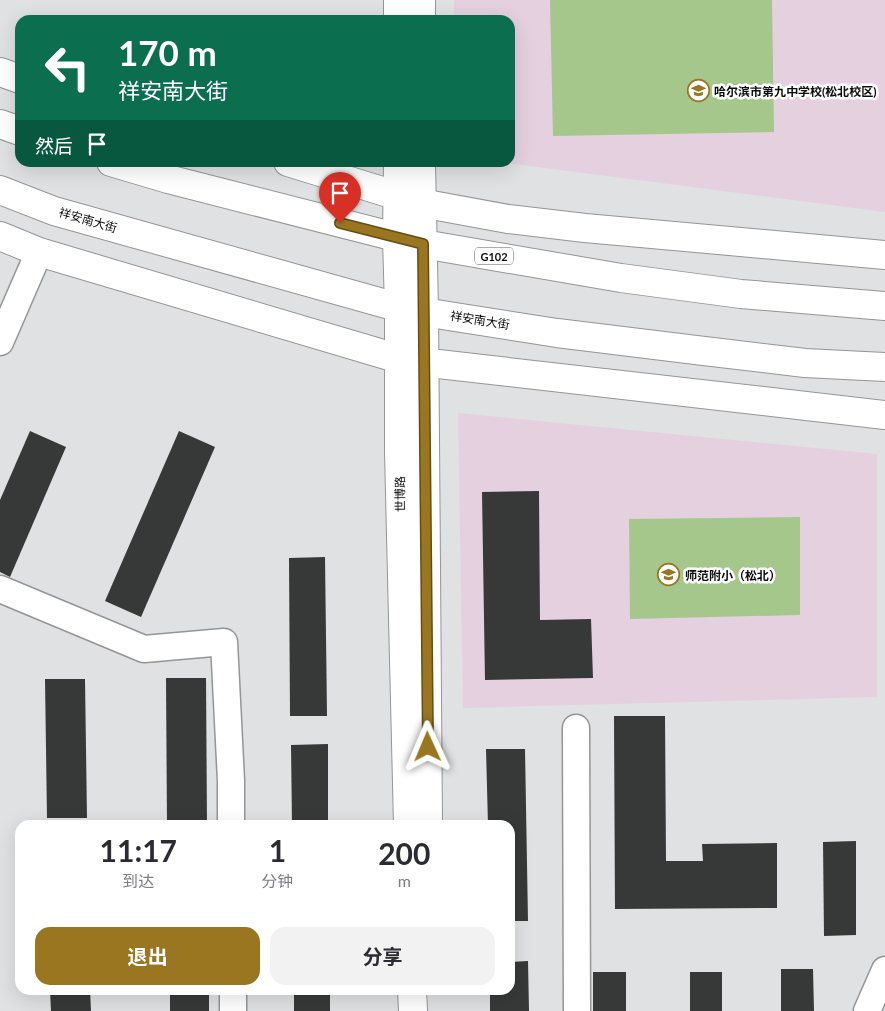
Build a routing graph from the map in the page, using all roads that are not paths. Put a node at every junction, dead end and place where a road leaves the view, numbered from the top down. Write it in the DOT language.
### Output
graph roads {
  1 [pos="398,0"];
  2 [pos="421,0"];
  3 [pos="398,15"];
  4 [pos="421,15"];
  5 [pos="0,72"];
  6 [pos="15,77"];
  7 [pos="0,124"];
  8 [pos="15,129"];
  9 [pos="128,167"];
  10 [pos="304,167"];
  11 [pos="400,167"];
  12 [pos="420,167"];
  13 [pos="0,190"];
  14 [pos="410,199"];
  15 [pos="0,236"];
  16 [pos="397,238"];
  17 [pos="423,244"];
  18 [pos="39,252"];
  19 [pos="885,255"];
  20 [pos="885,306"];
  21 [pos="411,309"];
  22 [pos="0,342"];
  23 [pos="411,361"];
  24 [pos="885,367"];
  25 [pos="885,415"];
  26 [pos="0,589"];
  27 [pos="576,728"];
  28 [pos="231,820"];
  29 [pos="408,820"];
  30 [pos="428,820"];
  31 [pos="885,970"];
  32 [pos="233,995"];
  33 [pos="412,995"];
  34 [pos="430,995"];
  35 [pos="233,1011"];
  36 [pos="413,1011"];
  37 [pos="430,1011"];
  38 [pos="577,1011"];
  39 [pos="867,1011"];
  1 -- 3 [label="main road"];
  2 -- 4 [label="main road"];
  5 -- 6 [label="main road"];
  7 -- 8 [label="main road"];
  9 -- 16 [label="main road, G102"];
  10 -- 14 [label="main road"];
  11 -- 14 [label="main road, 世博路"];
  12 -- 14 [label="main road, 世博路"];
  13 -- 21 [label="main road, 祥安南大街"];
  14 -- 16 [label="main road, 世博路"];
  14 -- 17 [label="main road, 世博路"];
  14 -- 19 [label="main road"];
  15 -- 18 [label="main road"];
  16 -- 17 [label="main road, G102"];
  16 -- 21 [label="main road, 世博路"];
  17 -- 20 [label="main road, G102"];
  17 -- 21 [label="main road, 世博路"];
  18 -- 22 [label="street"];
  18 -- 23 [label="main road"];
  21 -- 23 [label="main road, 世博路"];
  21 -- 24 [label="main road, 祥安南大街"];
  23 -- 25 [label="main road"];
  23 -- 29 [label="main road, 世博路"];
  23 -- 30 [label="main road, 世博路"];
  26 -- 28 [label="street"];
  27 -- 38 [label="street"];
  31 -- 39 [label="street"];
  32 -- 35 [label="street"];
  33 -- 36 [label="main road"];
  34 -- 37 [label="main road"];
}
